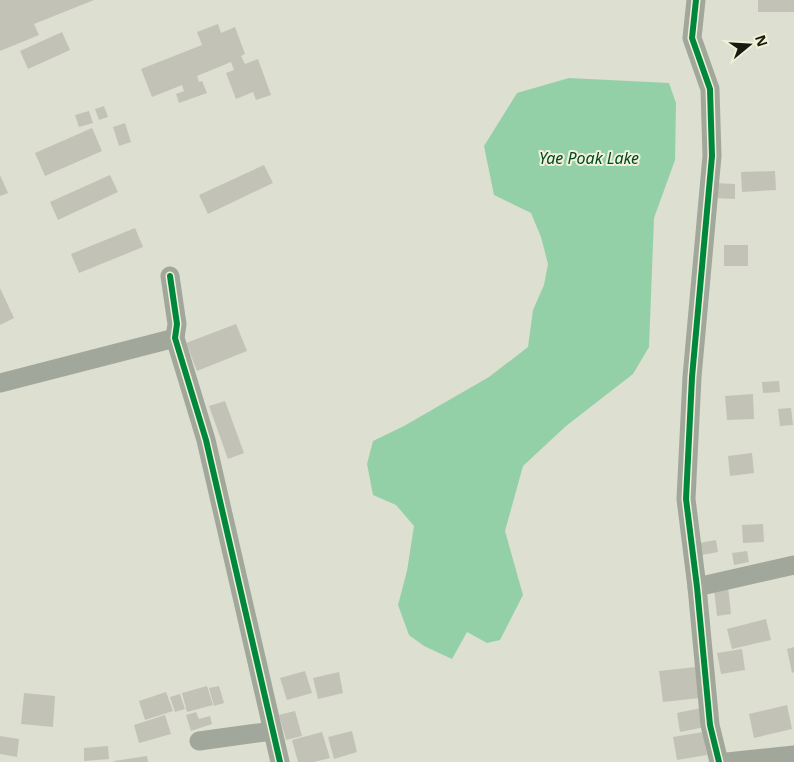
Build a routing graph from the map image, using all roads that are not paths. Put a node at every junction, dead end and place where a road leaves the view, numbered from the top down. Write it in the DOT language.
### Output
graph roads {
  1 [pos="696,0"];
  2 [pos="170,276"];
  3 [pos="175,338"];
  4 [pos="0,383"];
  5 [pos="794,565"];
  6 [pos="697,587"];
  7 [pos="272,731"];
  8 [pos="199,741"];
  9 [pos="794,755"];
  10 [pos="280,762"];
  11 [pos="719,762"];
  12 [pos="727,762"];
  1 -- 6 [label="street"];
  2 -- 3 [label="street"];
  3 -- 4 [label="street"];
  3 -- 7 [label="street"];
  5 -- 6 [label="street"];
  6 -- 11 [label="street"];
  7 -- 8 [label="street"];
  7 -- 10 [label="street"];
  9 -- 12 [label="street"];
}
